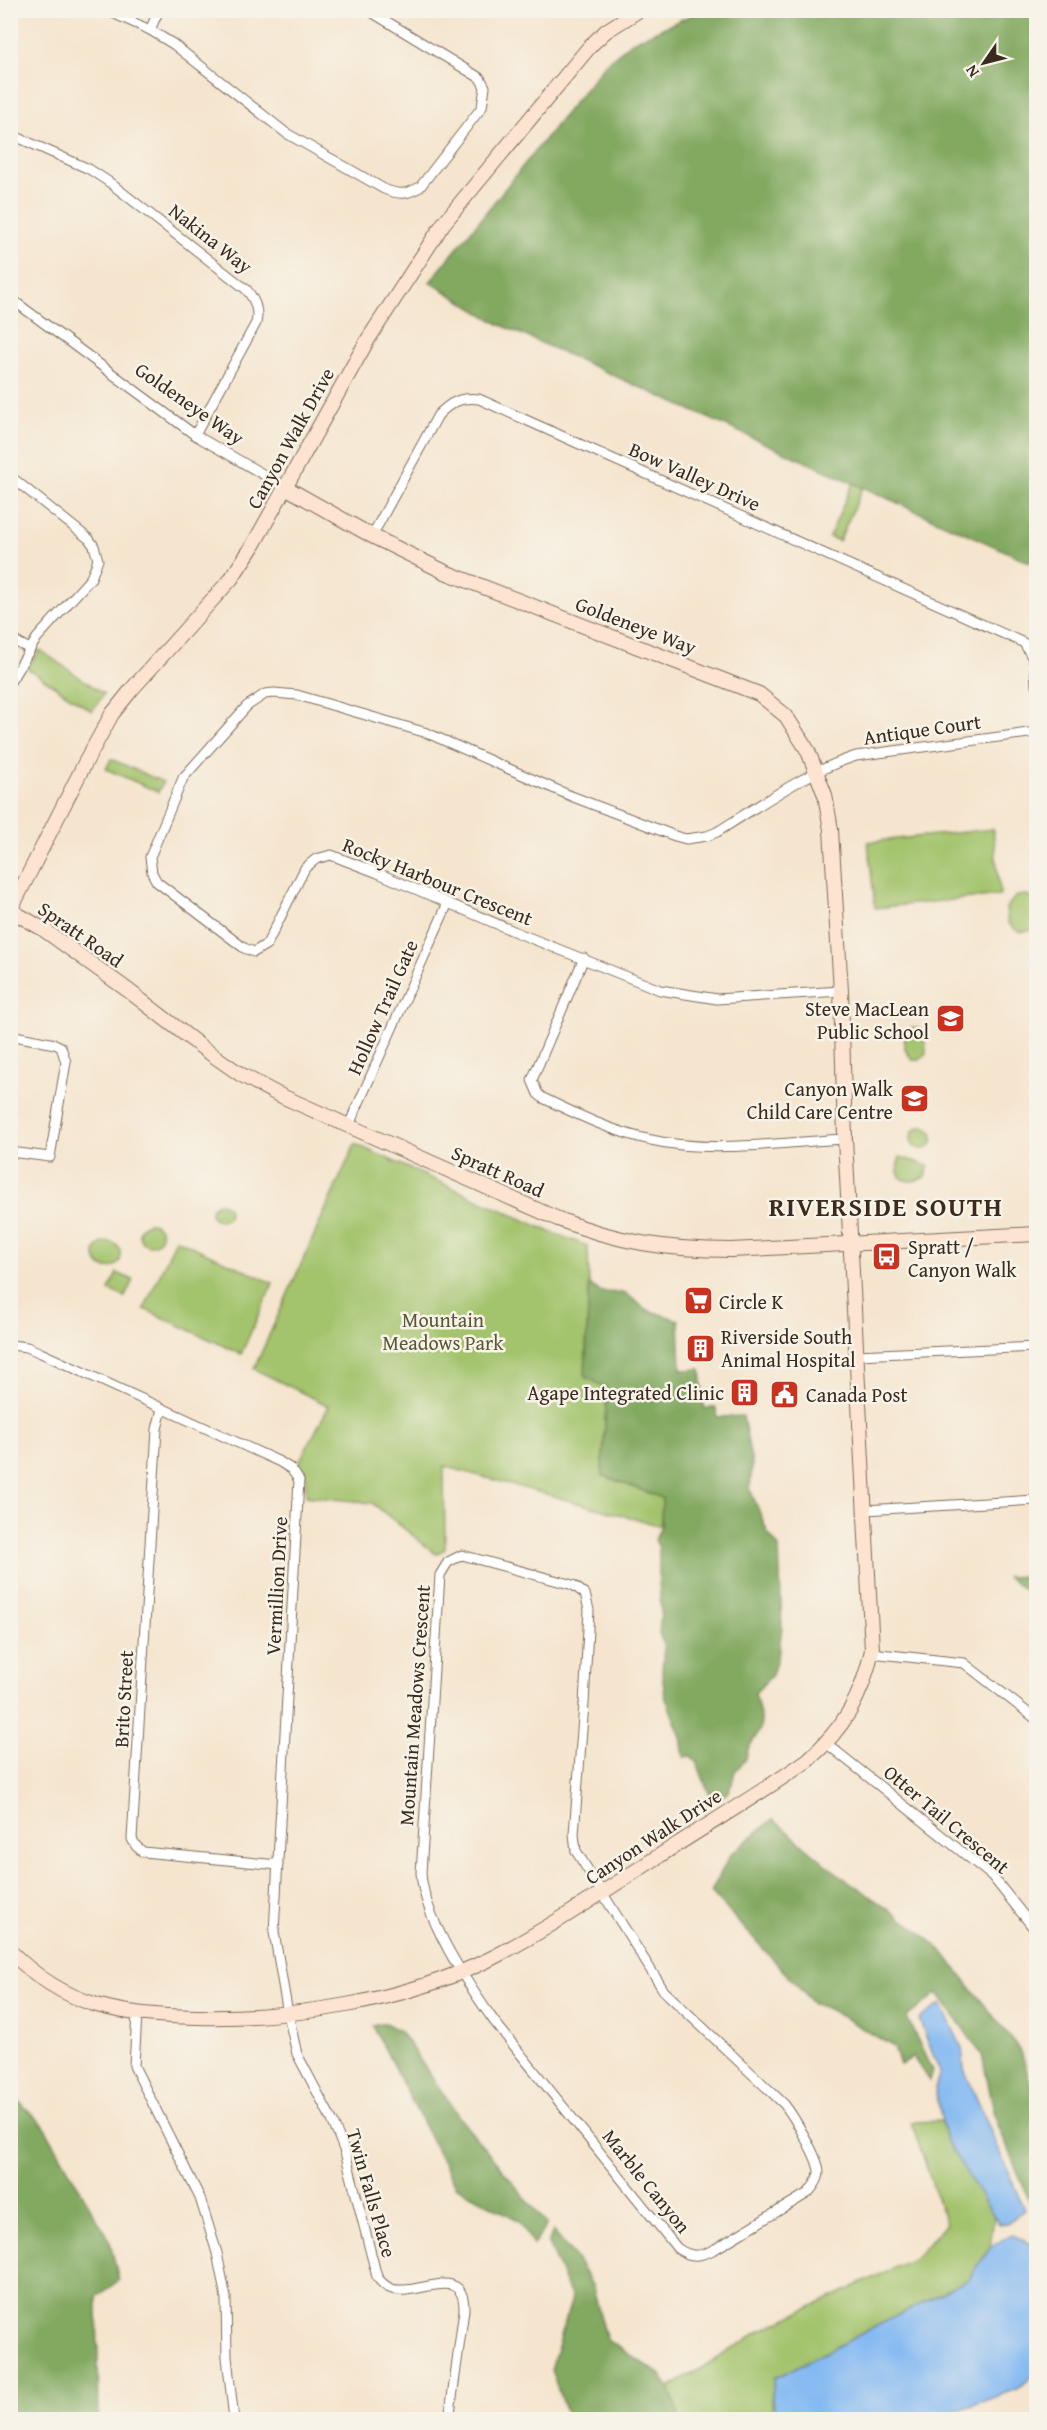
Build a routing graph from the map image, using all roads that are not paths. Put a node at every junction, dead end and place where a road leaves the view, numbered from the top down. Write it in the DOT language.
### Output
graph roads {
  1 [pos="106,10"];
  2 [pos="159,10"];
  3 [pos="368,10"];
  4 [pos="639,10"];
  5 [pos="622,14"];
  6 [pos="150,30"];
  7 [pos="10,134"];
  8 [pos="10,298"];
  9 [pos="195,435"];
  10 [pos="10,476"];
  11 [pos="285,487"];
  12 [pos="372,536"];
  13 [pos="10,639"];
  14 [pos="30,649"];
  15 [pos="10,682"];
  16 [pos="1036,685"];
  17 [pos="1036,732"];
  18 [pos="816,773"];
  19 [pos="447,903"];
  20 [pos="11,910"];
  21 [pos="584,958"];
  22 [pos="841,992"];
  23 [pos="10,1035"];
  24 [pos="349,1125"];
  25 [pos="845,1139"];
  26 [pos="10,1152"];
  27 [pos="1036,1234"];
  28 [pos="851,1243"];
  29 [pos="10,1345"];
  30 [pos="1036,1347"];
  31 [pos="857,1355"];
  32 [pos="162,1409"];
  33 [pos="1036,1500"];
  34 [pos="865,1510"];
  35 [pos="871,1653"];
  36 [pos="1036,1719"];
  37 [pos="826,1743"];
  38 [pos="278,1864"];
  39 [pos="601,1893"];
  40 [pos="1036,1931"];
  41 [pos="10,1951"];
  42 [pos="462,1971"];
  43 [pos="137,2014"];
  44 [pos="288,2014"];
  45 [pos="234,2420"];
  46 [pos="449,2420"];
  1 -- 6 [label="street"];
  2 -- 6 [label="street"];
  3 -- 6 [label="street"];
  4 -- 5 [label="street, Canyon Walk Drive"];
  5 -- 11 [label="street, Canyon Walk Drive"];
  7 -- 9 [label="street, Nakina Way"];
  8 -- 9 [label="street, Goldeneye Way"];
  9 -- 11 [label="street, Goldeneye Way"];
  10 -- 14 [label="street"];
  11 -- 12 [label="street, Goldeneye Way"];
  11 -- 20 [label="street, Canyon Walk Drive"];
  12 -- 16 [label="street, Bow Valley Drive"];
  12 -- 18 [label="street, Goldeneye Way"];
  13 -- 14 [label="street"];
  14 -- 15 [label="street"];
  17 -- 18 [label="street, Antique Court"];
  18 -- 19 [label="street, Rocky Harbour Crescent"];
  18 -- 22 [label="street, Goldeneye Way"];
  19 -- 21 [label="street, Rocky Harbour Crescent"];
  19 -- 24 [label="street, Hollow Trail Gate"];
  20 -- 24 [label="street, Spratt Road"];
  21 -- 22 [label="street, Rocky Harbour Crescent"];
  21 -- 25 [label="street"];
  22 -- 25 [label="street, Goldeneye Way"];
  23 -- 26 [label="street"];
  24 -- 28 [label="street, Spratt Road"];
  25 -- 28 [label="street, Goldeneye Way"];
  27 -- 28 [label="street, Spratt Road"];
  28 -- 31 [label="street, Canyon Walk Drive"];
  29 -- 32 [label="street, Vermillion Drive"];
  30 -- 31 [label="street"];
  31 -- 34 [label="street, Canyon Walk Drive"];
  32 -- 38 [label="street, Vermillion Drive"];
  32 -- 38 [label="street, Brito Street"];
  33 -- 34 [label="street"];
  34 -- 35 [label="street, Canyon Walk Drive"];
  35 -- 36 [label="street"];
  35 -- 37 [label="street, Canyon Walk Drive"];
  37 -- 39 [label="street, Canyon Walk Drive"];
  37 -- 40 [label="street, Otter Tail Crescent"];
  38 -- 44 [label="street, Vermillion Drive"];
  39 -- 42 [label="street, Canyon Walk Drive"];
  39 -- 42 [label="street, Mountain Meadows Crescent"];
  39 -- 42 [label="street, Marble Canyon"];
  41 -- 43 [label="street, Canyon Walk Drive"];
  42 -- 44 [label="street, Canyon Walk Drive"];
  43 -- 44 [label="street, Canyon Walk Drive"];
  43 -- 45 [label="street"];
  44 -- 46 [label="street, Twin Falls Place"];
}
